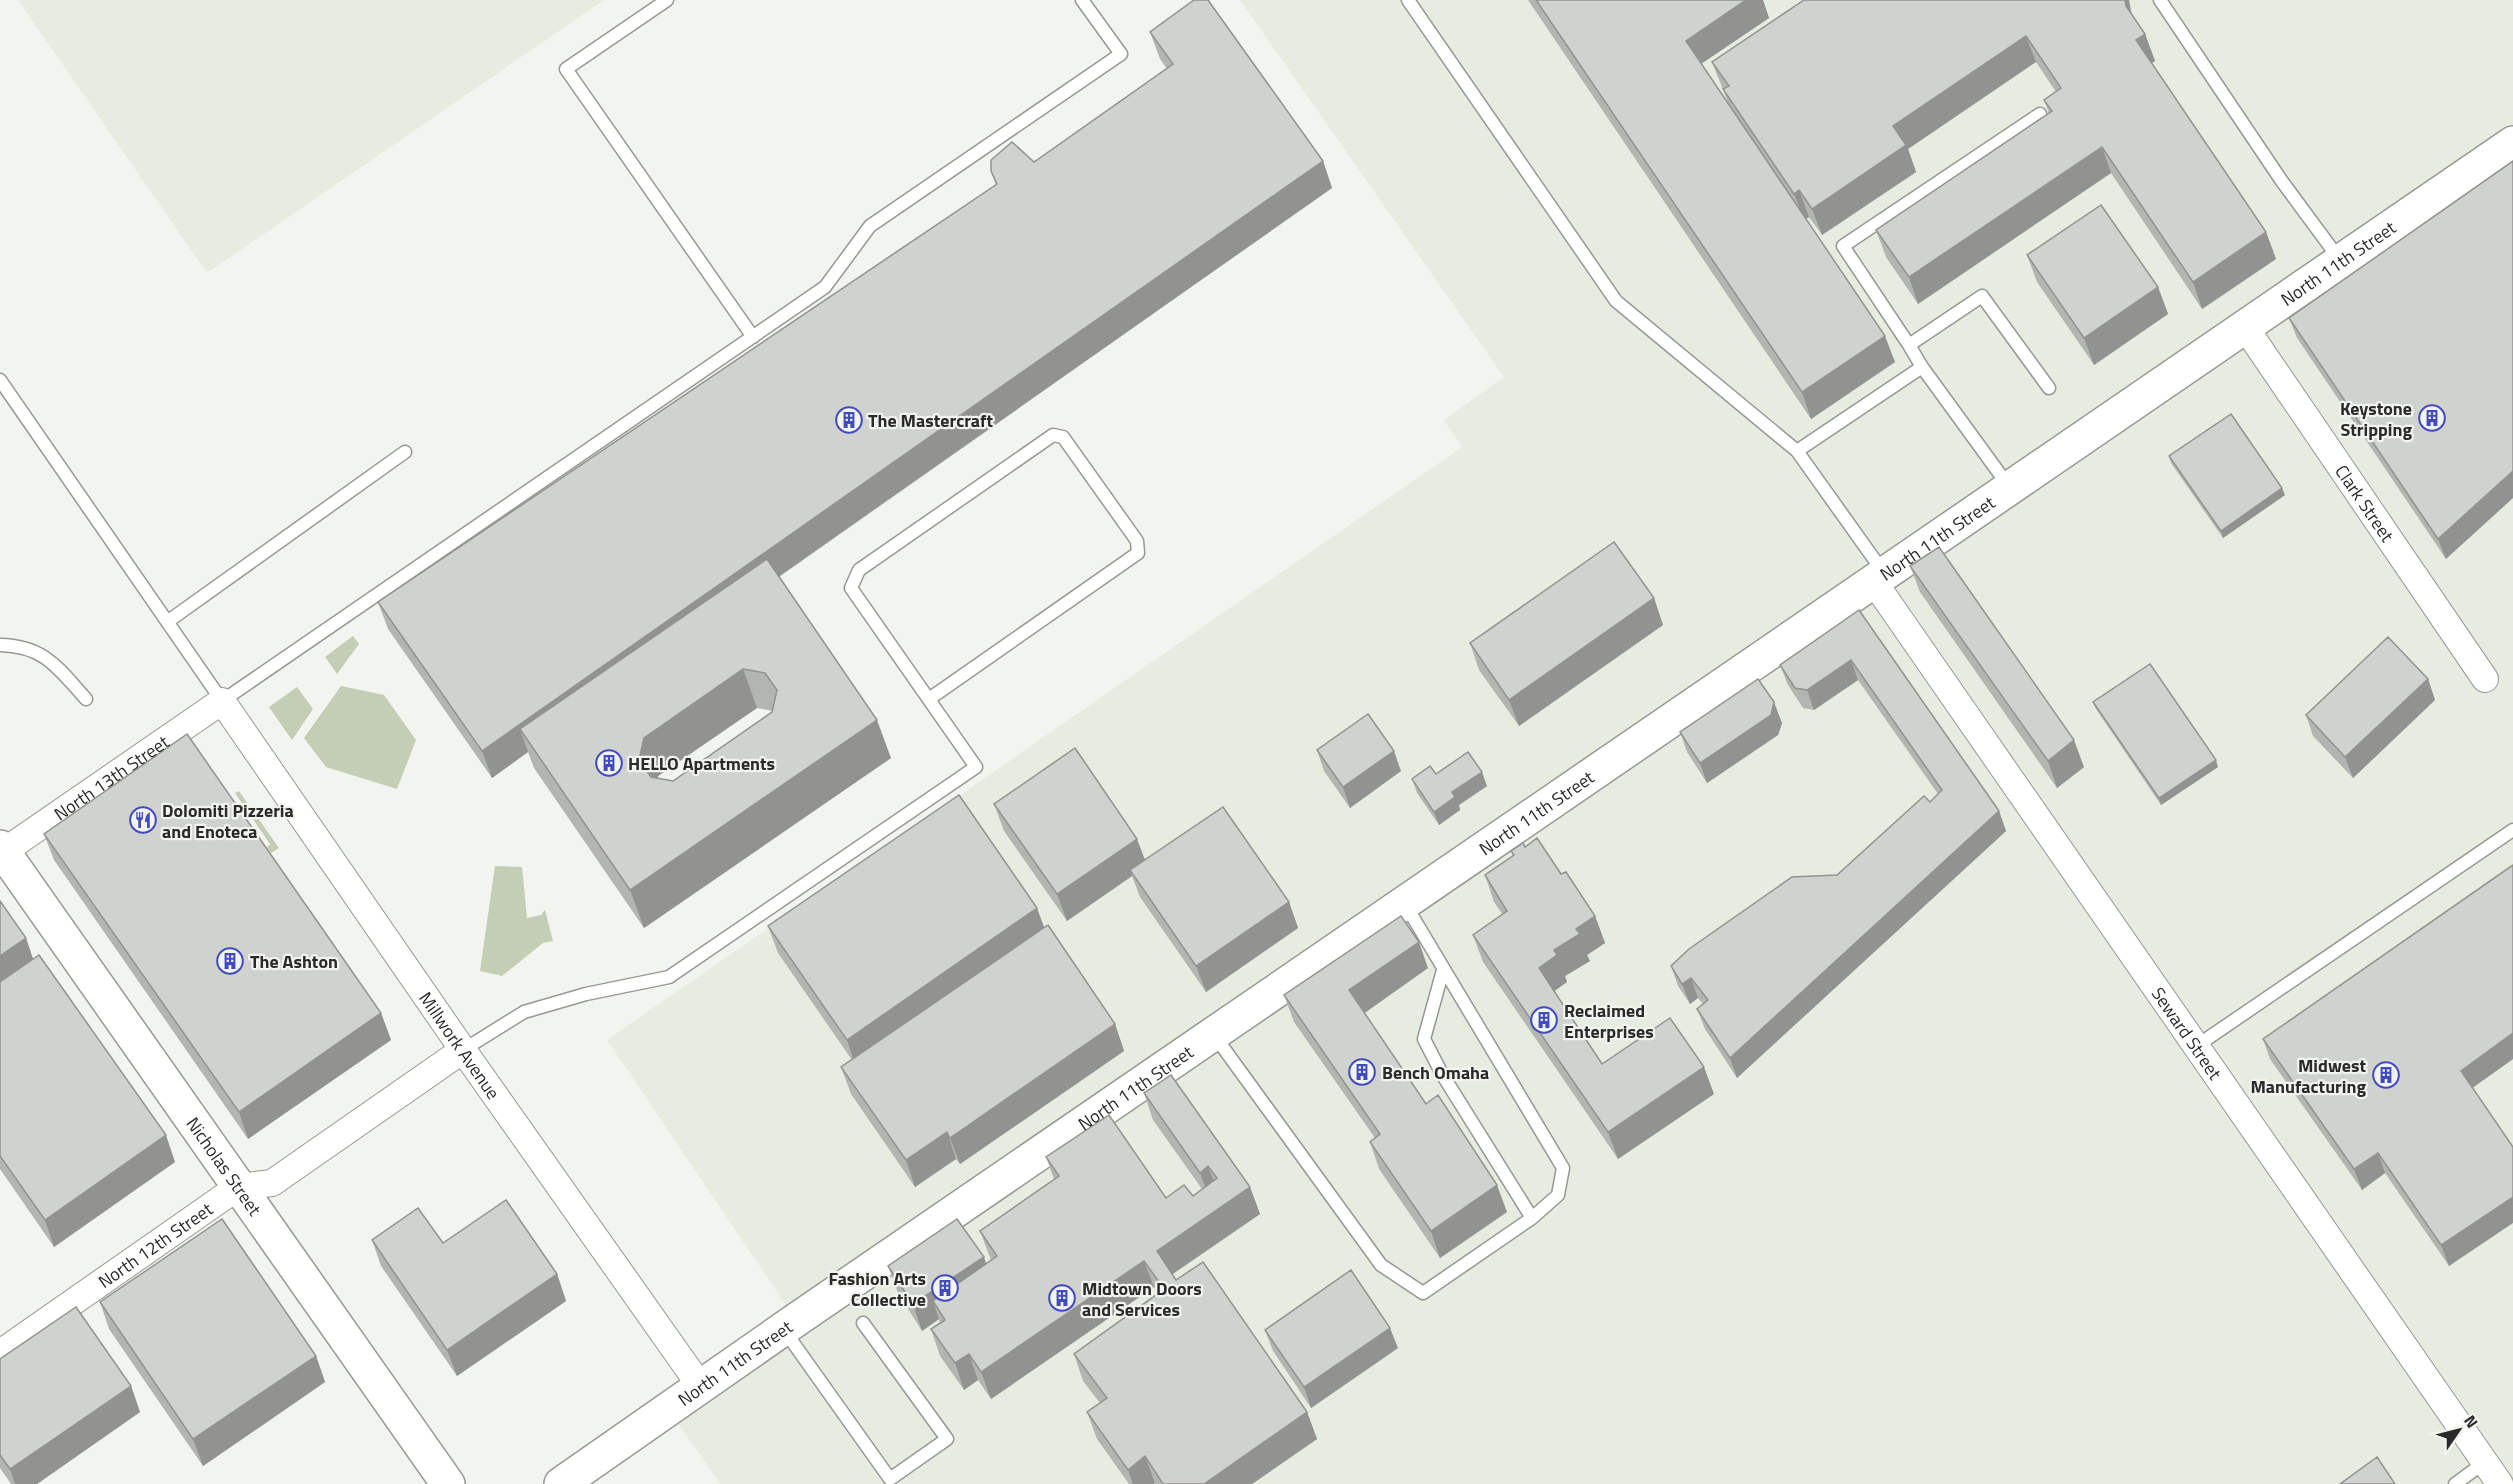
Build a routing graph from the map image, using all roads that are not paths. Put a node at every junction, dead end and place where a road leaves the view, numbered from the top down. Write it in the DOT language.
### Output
graph roads {
  1 [pos="667,0"];
  2 [pos="1082,0"];
  3 [pos="1408,0"];
  4 [pos="2160,0"];
  5 [pos="2040,114"];
  6 [pos="2513,143"];
  7 [pos="2340,261"];
  8 [pos="2245,327"];
  9 [pos="753,337"];
  10 [pos="1909,345"];
  11 [pos="1922,367"];
  12 [pos="0,380"];
  13 [pos="2049,388"];
  14 [pos="1797,451"];
  15 [pos="405,452"];
  16 [pos="2010,488"];
  17 [pos="1879,578"];
  18 [pos="167,622"];
  19 [pos="0,645"];
  20 [pos="2485,679"];
  21 [pos="86,699"];
  22 [pos="929,699"];
  23 [pos="222,701"];
  24 [pos="2513,830"];
  25 [pos="1,851"];
  26 [pos="1404,903"];
  27 [pos="1443,970"];
  28 [pos="1213,1034"];
  29 [pos="2195,1047"];
  30 [pos="463,1050"];
  31 [pos="238,1187"];
  32 [pos="1532,1218"];
  33 [pos="863,1323"];
  34 [pos="784,1329"];
  35 [pos="0,1353"];
  36 [pos="701,1387"];
  37 [pos="2485,1462"];
  38 [pos="448,1484"];
  39 [pos="561,1484"];
  40 [pos="2455,1484"];
  41 [pos="2500,1484"];
  1 -- 9 [label="lane"];
  2 -- 9 [label="lane"];
  3 -- 14 [label="lane"];
  4 -- 7 [label="lane"];
  5 -- 10 [label="lane"];
  6 -- 7 [label="street, North 11th Street"];
  7 -- 8 [label="street, North 11th Street"];
  8 -- 16 [label="street, North 11th Street"];
  8 -- 20 [label="street, Clark Street"];
  9 -- 23 [label="lane"];
  10 -- 11 [label="lane"];
  10 -- 13 [label="lane"];
  11 -- 14 [label="lane"];
  11 -- 16 [label="lane"];
  12 -- 18 [label="lane"];
  14 -- 17 [label="lane"];
  15 -- 18 [label="lane"];
  16 -- 17 [label="street, North 11th Street"];
  17 -- 26 [label="street, North 11th Street"];
  17 -- 29 [label="street, Seward Street"];
  18 -- 23 [label="lane"];
  19 -- 21 [label="lane"];
  22 -- 22 [label="lane"];
  22 -- 30 [label="lane"];
  23 -- 25 [label="street, North 13th Street"];
  23 -- 30 [label="street, Millwork Avenue"];
  24 -- 29 [label="lane"];
  25 -- 31 [label="street, Nicholas Street"];
  26 -- 27 [label="lane"];
  26 -- 28 [label="street, North 11th Street"];
  27 -- 32 [label="lane"];
  27 -- 32 [label="lane"];
  28 -- 32 [label="lane"];
  28 -- 34 [label="street, North 11th Street"];
  29 -- 37 [label="street, Seward Street"];
  30 -- 31 [label="street, North 12th Street"];
  30 -- 36 [label="street, Millwork Avenue"];
  31 -- 35 [label="street, North 12th Street"];
  31 -- 38 [label="street, Nicholas Street"];
  33 -- 34 [label="lane"];
  34 -- 36 [label="street, North 11th Street"];
  36 -- 39 [label="street, North 11th Street"];
  37 -- 40 [label="lane"];
  37 -- 41 [label="street, Seward Street"];
}
